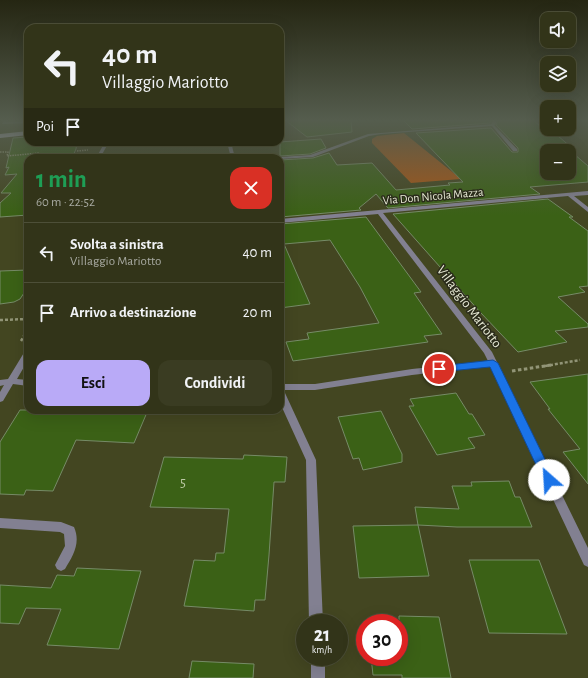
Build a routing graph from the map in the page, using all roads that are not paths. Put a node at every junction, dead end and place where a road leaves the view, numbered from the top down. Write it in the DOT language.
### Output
graph roads {
  1 [pos="323,152"];
  2 [pos="284,158"];
  3 [pos="588,193"];
  4 [pos="570,195"];
  5 [pos="588,210"];
  6 [pos="379,212"];
  7 [pos="284,221"];
  8 [pos="24,360"];
  9 [pos="495,368"];
  10 [pos="11,381"];
  11 [pos="0,383"];
  12 [pos="24,383"];
  13 [pos="284,387"];
  14 [pos="0,399"];
  15 [pos="284,402"];
  16 [pos="0,523"];
  17 [pos="588,561"];
  18 [pos="61,565"];
  19 [pos="316,614"];
  20 [pos="318,666"];
  21 [pos="318,678"];
  1 -- 2 [label="street"];
  3 -- 4 [label="street, Via Don Nicola Mazza"];
  4 -- 5 [label="street"];
  4 -- 6 [label="street, Via Don Nicola Mazza"];
  6 -- 7 [label="street, Via Don Nicola Mazza"];
  6 -- 9 [label="street, Villaggio Mariotto"];
  8 -- 10 [label="street"];
  9 -- 13 [label="street, Villaggio Mariotto"];
  9 -- 17 [label="street"];
  10 -- 11 [label="street"];
  10 -- 12 [label="street"];
  10 -- 14 [label="street"];
  15 -- 19 [label="street"];
  16 -- 18 [label="street"];
  20 -- 21 [label="street"];
}
